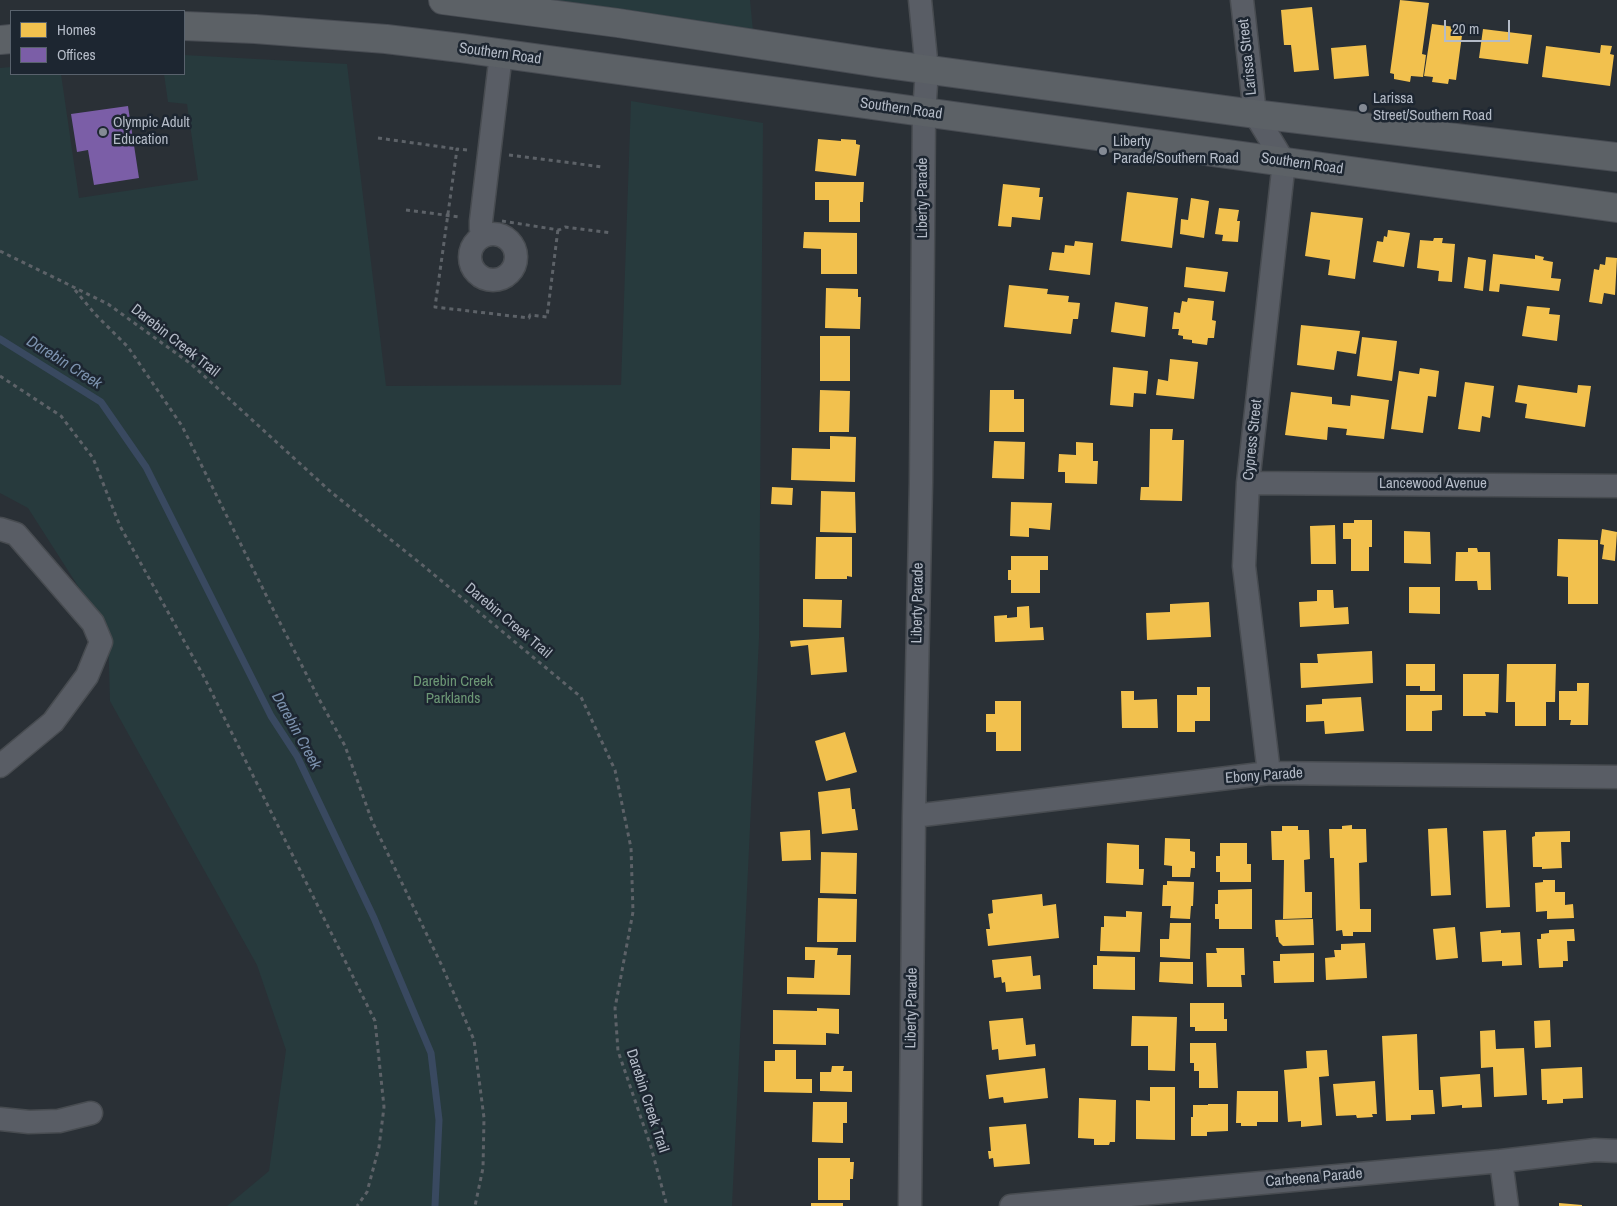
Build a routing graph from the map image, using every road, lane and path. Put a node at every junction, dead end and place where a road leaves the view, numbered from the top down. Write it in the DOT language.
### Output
graph roads {
  1 [pos="444,0"];
  2 [pos="920,0"];
  3 [pos="1242,0"];
  4 [pos="185,26"];
  5 [pos="501,54"];
  6 [pos="927,70"];
  7 [pos="924,113"];
  8 [pos="1255,114"];
  9 [pos="378,138"];
  10 [pos="457,149"];
  11 [pos="473,151"];
  12 [pos="501,154"];
  13 [pos="1617,157"];
  14 [pos="1284,162"];
  15 [pos="603,167"];
  16 [pos="1617,208"];
  17 [pos="406,210"];
  18 [pos="447,215"];
  19 [pos="482,227"];
  20 [pos="558,229"];
  21 [pos="612,233"];
  22 [pos="0,250"];
  23 [pos="73,287"];
  24 [pos="0,376"];
  25 [pos="1248,483"];
  26 [pos="1617,486"];
  27 [pos="0,529"];
  28 [pos="0,766"];
  29 [pos="1269,773"];
  30 [pos="1617,777"];
  31 [pos="914,816"];
  32 [pos="90,1113"];
  33 [pos="0,1119"];
  34 [pos="1617,1152"];
  35 [pos="1501,1161"];
  36 [pos="357,1206"];
  37 [pos="474,1206"];
  38 [pos="667,1206"];
  39 [pos="910,1206"];
  40 [pos="1011,1206"];
  41 [pos="1507,1206"];
  1 -- 6 [label="main road"];
  2 -- 6 [label="street, Liberty Parade"];
  3 -- 8 [label="street, Larissa Street"];
  4 -- 5 [label="main road, Southern Road"];
  5 -- 7 [label="main road, Southern Road"];
  5 -- 19 [label="street"];
  6 -- 7 [label="street, Liberty Parade"];
  6 -- 8 [label="main road"];
  7 -- 14 [label="main road, Southern Road"];
  7 -- 31 [label="street, Liberty Parade"];
  8 -- 13 [label="main road"];
  8 -- 14 [label="street"];
  9 -- 10 [label="path"];
  10 -- 11 [label="path"];
  10 -- 18 [label="path"];
  12 -- 15 [label="path"];
  14 -- 16 [label="main road, Southern Road"];
  14 -- 25 [label="street, Cypress Street"];
  17 -- 18 [label="path"];
  18 -- 19 [label="path"];
  18 -- 20 [label="path"];
  19 -- 20 [label="path"];
  20 -- 21 [label="path"];
  22 -- 23 [label="path, Darebin Creek Trail"];
  23 -- 37 [label="path"];
  23 -- 38 [label="path, Darebin Creek Trail"];
  24 -- 36 [label="path"];
  25 -- 26 [label="street, Lancewood Avenue"];
  25 -- 29 [label="street, Cypress Street"];
  27 -- 28 [label="street"];
  29 -- 30 [label="street, Ebony Parade"];
  29 -- 31 [label="street, Ebony Parade"];
  31 -- 39 [label="street, Liberty Parade"];
  32 -- 33 [label="street"];
  34 -- 35 [label="street, Carbeena Parade"];
  35 -- 40 [label="street, Carbeena Parade"];
  35 -- 41 [label="street"];
}
